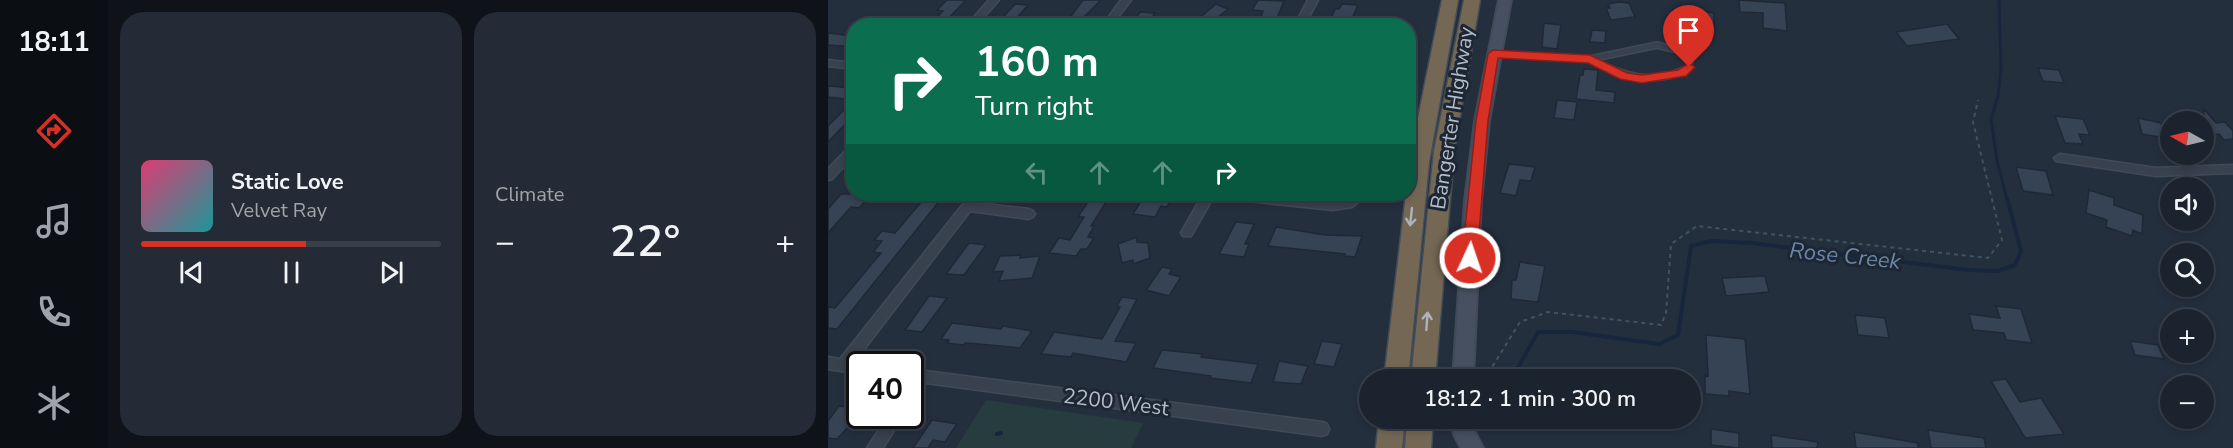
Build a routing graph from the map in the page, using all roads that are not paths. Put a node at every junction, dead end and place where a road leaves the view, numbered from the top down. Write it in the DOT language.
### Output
graph roads {
  1 [pos="994,0"];
  2 [pos="1126,0"];
  3 [pos="1313,0"];
  4 [pos="1440,0"];
  5 [pos="1450,0"];
  6 [pos="1474,0"];
  7 [pos="1505,0"];
  8 [pos="977,18"];
  9 [pos="1112,18"];
  10 [pos="1303,18"];
  11 [pos="1493,54"];
  12 [pos="1590,59"];
  13 [pos="828,63"];
  14 [pos="846,65"];
  15 [pos="1433,77"];
  16 [pos="846,157"];
  17 [pos="2060,158"];
  18 [pos="2233,169"];
  19 [pos="828,176"];
  20 [pos="1416,184"];
  21 [pos="971,201"];
  22 [pos="1205,201"];
  23 [pos="1292,201"];
  24 [pos="1413,201"];
  25 [pos="1352,202"];
  26 [pos="967,206"];
  27 [pos="1029,214"];
  28 [pos="1187,233"];
  29 [pos="828,363"];
  30 [pos="843,366"];
  31 [pos="846,366"];
  32 [pos="1397,369"];
  33 [pos="1424,369"];
  34 [pos="1464,369"];
  35 [pos="924,377"];
  36 [pos="887,429"];
  37 [pos="1322,429"];
  38 [pos="1391,429"];
  39 [pos="1419,429"];
  40 [pos="1463,429"];
  41 [pos="874,448"];
  42 [pos="1389,448"];
  43 [pos="1418,448"];
  44 [pos="1473,448"];
  1 -- 8 [label="street"];
  2 -- 9 [label="street"];
  3 -- 10 [label="street"];
  4 -- 15 [label="highway"];
  5 -- 15 [label="highway, Bangerter Highway"];
  33 -- 6 [label="highway, Bangerter Highway, one-way"];
  7 -- 11 [label="street"];
  11 -- 12 [label="lane"];
  11 -- 34 [label="street"];
  12 -- 12 [label="lane"];
  13 -- 14 [label="street"];
  15 -- 20 [label="highway, Bangerter Highway, one-way"];
  16 -- 19 [label="street"];
  17 -- 18 [label="street"];
  21 -- 26 [label="street"];
  22 -- 28 [label="street"];
  23 -- 25 [label="street"];
  24 -- 32 [label="highway, Bangerter Highway, one-way"];
  26 -- 27 [label="street"];
  26 -- 30 [label="street"];
  29 -- 30 [label="street"];
  30 -- 31 [label="street"];
  35 -- 37 [label="street, 2200 West"];
  36 -- 41 [label="street"];
  38 -- 42 [label="highway"];
  39 -- 43 [label="highway"];
  40 -- 44 [label="street"];
}
